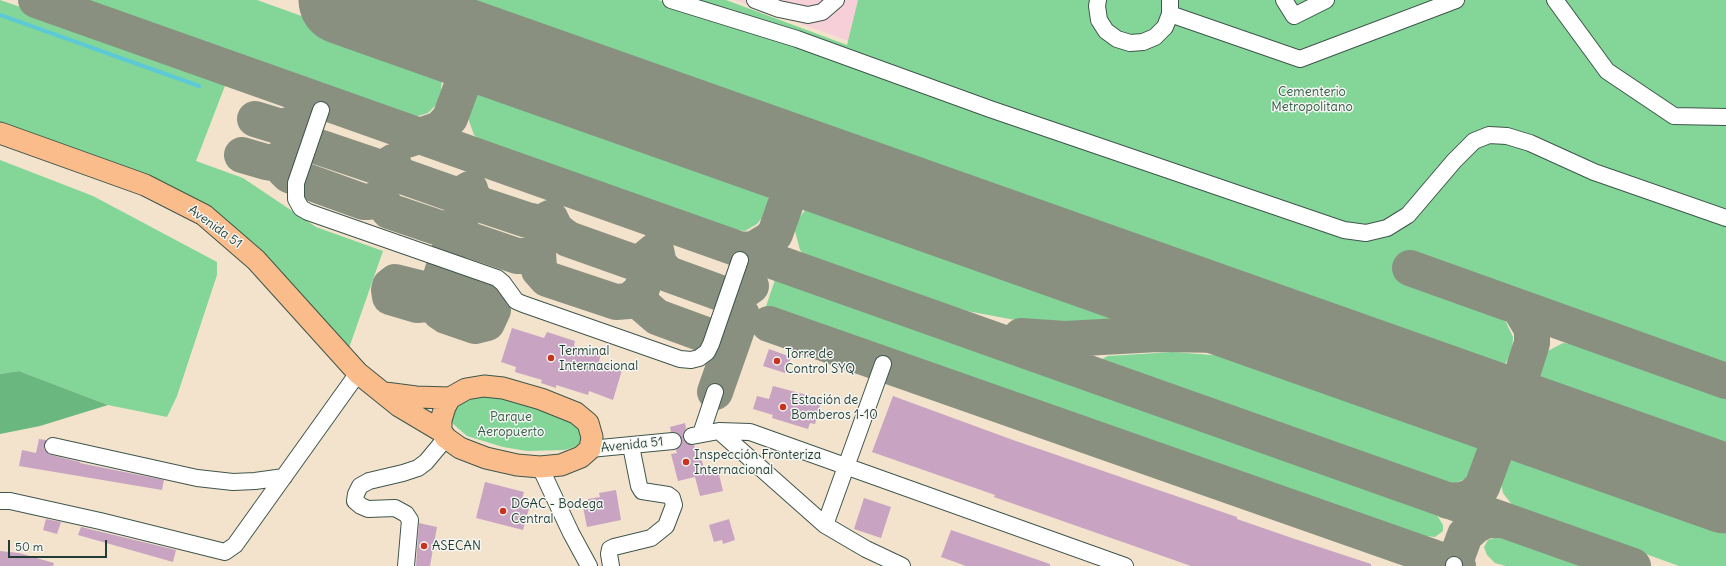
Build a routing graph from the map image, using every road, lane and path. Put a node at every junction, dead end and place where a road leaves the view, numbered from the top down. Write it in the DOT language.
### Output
graph roads {
  1 [pos="671,0"];
  2 [pos="755,0"];
  3 [pos="836,0"];
  4 [pos="1098,0"];
  5 [pos="1284,0"];
  6 [pos="1326,0"];
  7 [pos="1456,0"];
  8 [pos="1555,0"];
  9 [pos="1170,7"];
  10 [pos="321,110"];
  11 [pos="1726,117"];
  12 [pos="0,133"];
  13 [pos="1726,218"];
  14 [pos="740,260"];
  15 [pos="883,364"];
  16 [pos="358,373"];
  17 [pos="382,392"];
  18 [pos="715,392"];
  19 [pos="450,398"];
  20 [pos="718,431"];
  21 [pos="444,434"];
  22 [pos="673,441"];
  23 [pos="53,446"];
  24 [pos="631,446"];
  25 [pos="590,449"];
  26 [pos="846,466"];
  27 [pos="540,467"];
  28 [pos="284,477"];
  29 [pos="0,501"];
  30 [pos="825,525"];
  31 [pos="406,566"];
  32 [pos="588,566"];
  33 [pos="611,566"];
  34 [pos="902,566"];
  35 [pos="1125,566"];
  1 -- 13 [label="street"];
  2 -- 3 [label="street"];
  4 -- 9 [label="street"];
  5 -- 6 [label="street"];
  7 -- 9 [label="street"];
  8 -- 11 [label="street"];
  10 -- 14 [label="street"];
  12 -- 16 [label="main road, Avenida 51"];
  15 -- 26 [label="street"];
  16 -- 17 [label="main road, Avenida 51"];
  16 -- 28 [label="street"];
  17 -- 19 [label="main road, Avenida 51"];
  17 -- 21 [label="main road, Avenida 51"];
  18 -- 20 [label="street"];
  19 -- 21 [label="main road"];
  19 -- 25 [label="main road, Avenida 51"];
  20 -- 26 [label="street"];
  20 -- 30 [label="street"];
  21 -- 27 [label="main road, Avenida 51"];
  21 -- 31 [label="street"];
  22 -- 24 [label="street, Avenida 51"];
  23 -- 28 [label="street"];
  24 -- 25 [label="street, Avenida 51"];
  24 -- 33 [label="street"];
  25 -- 27 [label="main road, Avenida 51"];
  26 -- 30 [label="street"];
  26 -- 35 [label="street"];
  27 -- 32 [label="street"];
  28 -- 29 [label="street"];
  30 -- 34 [label="street"];
}
